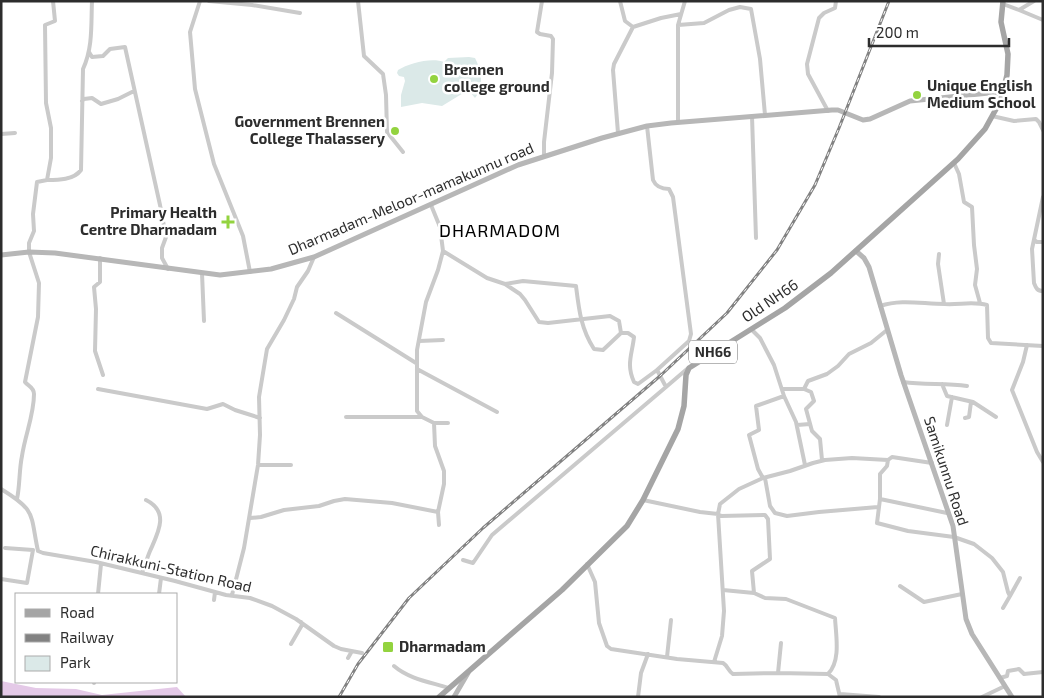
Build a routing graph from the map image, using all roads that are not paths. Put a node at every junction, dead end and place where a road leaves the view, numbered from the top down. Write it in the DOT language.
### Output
graph roads {
  1 [pos="53,1"];
  2 [pos="92,1"];
  3 [pos="200,1"];
  4 [pos="208,1"];
  5 [pos="358,1"];
  6 [pos="542,1"];
  7 [pos="620,1"];
  8 [pos="684,1"];
  9 [pos="836,1"];
  10 [pos="1034,1"];
  11 [pos="1003,2"];
  12 [pos="1019,10"];
  13 [pos="300,13"];
  14 [pos="680,14"];
  15 [pos="1043,20"];
  16 [pos="678,25"];
  17 [pos="633,27"];
  18 [pos="89,52"];
  19 [pos="134,91"];
  20 [pos="1002,94"];
  21 [pos="82,102"];
  22 [pos="828,111"];
  23 [pos="765,115"];
  24 [pos="752,116"];
  25 [pos="992,116"];
  26 [pos="678,122"];
  27 [pos="647,126"];
  28 [pos="1043,130"];
  29 [pos="15,133"];
  30 [pos="618,133"];
  31 [pos="1,134"];
  32 [pos="403,152"];
  33 [pos="544,156"];
  34 [pos="954,163"];
  35 [pos="47,180"];
  36 [pos="1043,197"];
  37 [pos="431,205"];
  38 [pos="756,238"];
  39 [pos="1034,240"];
  40 [pos="1043,242"];
  41 [pos="443,251"];
  42 [pos="856,251"];
  43 [pos="29,252"];
  44 [pos="939,254"];
  45 [pos="1,255"];
  46 [pos="314,257"];
  47 [pos="100,258"];
  48 [pos="168,269"];
  49 [pos="250,272"];
  50 [pos="202,273"];
  51 [pos="505,284"];
  52 [pos="1043,291"];
  53 [pos="980,303"];
  54 [pos="944,304"];
  55 [pos="880,306"];
  56 [pos="336,313"];
  57 [pos="580,320"];
  58 [pos="204,321"];
  59 [pos="751,329"];
  60 [pos="887,330"];
  61 [pos="621,333"];
  62 [pos="443,340"];
  63 [pos="419,341"];
  64 [pos="1027,345"];
  65 [pos="1043,346"];
  66 [pos="416,363"];
  67 [pos="689,368"];
  68 [pos="417,369"];
  69 [pos="657,370"];
  70 [pos="103,375"];
  71 [pos="903,382"];
  72 [pos="942,384"];
  73 [pos="967,386"];
  74 [pos="666,387"];
  75 [pos="98,389"];
  76 [pos="782,389"];
  77 [pos="804,389"];
  78 [pos="784,396"];
  79 [pos="952,397"];
  80 [pos="971,402"];
  81 [pos="497,412"];
  82 [pos="346,417"];
  83 [pos="422,417"];
  84 [pos="996,417"];
  85 [pos="260,418"];
  86 [pos="965,418"];
  87 [pos="434,423"];
  88 [pos="448,423"];
  89 [pos="810,424"];
  90 [pos="796,425"];
  91 [pos="948,425"];
  92 [pos="822,460"];
  93 [pos="888,460"];
  94 [pos="1043,462"];
  95 [pos="932,463"];
  96 [pos="258,465"];
  97 [pos="291,465"];
  98 [pos="805,465"];
  99 [pos="764,478"];
  100 [pos="1,489"];
  101 [pos="17,499"];
  102 [pos="880,499"];
  103 [pos="146,500"];
  104 [pos="642,500"];
  105 [pos="878,507"];
  106 [pos="438,512"];
  107 [pos="948,513"];
  108 [pos="718,514"];
  109 [pos="250,518"];
  110 [pos="439,526"];
  111 [pos="954,537"];
  112 [pos="4,548"];
  113 [pos="33,550"];
  114 [pos="38,551"];
  115 [pos="463,560"];
  116 [pos="101,564"];
  117 [pos="587,564"];
  118 [pos="142,573"];
  119 [pos="160,578"];
  120 [pos="1020,578"];
  121 [pos="1,579"];
  122 [pos="900,586"];
  123 [pos="723,590"];
  124 [pos="215,592"];
  125 [pos="98,593"];
  126 [pos="159,593"];
  127 [pos="754,593"];
  128 [pos="962,594"];
  129 [pos="232,595"];
  130 [pos="1010,596"];
  131 [pos="214,600"];
  132 [pos="1003,608"];
  133 [pos="671,620"];
  134 [pos="301,622"];
  135 [pos="781,643"];
  136 [pos="291,644"];
  137 [pos="352,651"];
  138 [pos="362,653"];
  139 [pos="648,654"];
  140 [pos="667,657"];
  141 [pos="348,658"];
  142 [pos="714,662"];
  143 [pos="394,666"];
  144 [pos="471,668"];
  145 [pos="778,672"];
  146 [pos="1043,672"];
  147 [pos="828,674"];
  148 [pos="1000,678"];
  149 [pos="1005,686"];
  150 [pos="449,688"];
  151 [pos="840,695"];
  152 [pos="439,697"];
  153 [pos="454,697"];
  154 [pos="638,697"];
  155 [pos="879,697"];
  156 [pos="982,697"];
  157 [pos="1012,697"];
  1 -- 35 [label="street"];
  2 -- 18 [label="street"];
  3 -- 49 [label="street"];
  4 -- 13 [label="street"];
  5 -- 32 [label="street"];
  6 -- 33 [label="street"];
  7 -- 17 [label="street"];
  8 -- 14 [label="street"];
  9 -- 22 [label="street"];
  10 -- 12 [label="street"];
  11 -- 12 [label="street"];
  11 -- 20 [label="main road, Old NH66 / NH66"];
  12 -- 15 [label="street"];
  14 -- 16 [label="street"];
  14 -- 17 [label="street"];
  16 -- 23 [label="street"];
  16 -- 26 [label="street"];
  17 -- 30 [label="street"];
  18 -- 19 [label="street"];
  18 -- 21 [label="street"];
  19 -- 21 [label="street"];
  19 -- 48 [label="street"];
  20 -- 22 [label="main road, Dharmadam-Meloor-mamakunnu road"];
  20 -- 25 [label="main road, Old NH66 / NH66"];
  21 -- 35 [label="street"];
  22 -- 23 [label="main road, Dharmadam-Meloor-mamakunnu road"];
  23 -- 24 [label="main road, Dharmadam-Meloor-mamakunnu road"];
  24 -- 26 [label="main road, Dharmadam-Meloor-mamakunnu road"];
  24 -- 38 [label="street"];
  25 -- 28 [label="street"];
  25 -- 34 [label="main road, Old NH66 / NH66"];
  26 -- 27 [label="main road, Dharmadam-Meloor-mamakunnu road"];
  27 -- 30 [label="main road, Dharmadam-Meloor-mamakunnu road"];
  27 -- 69 [label="street"];
  29 -- 31 [label="street"];
  30 -- 33 [label="main road, Dharmadam-Meloor-mamakunnu road"];
  33 -- 37 [label="main road, Dharmadam-Meloor-mamakunnu road"];
  34 -- 42 [label="main road, Old NH66 / NH66"];
  34 -- 53 [label="street"];
  35 -- 43 [label="street"];
  36 -- 39 [label="street"];
  37 -- 41 [label="street"];
  37 -- 46 [label="main road, Dharmadam-Meloor-mamakunnu road"];
  39 -- 40 [label="street"];
  39 -- 52 [label="street"];
  41 -- 51 [label="street"];
  41 -- 63 [label="street"];
  42 -- 55 [label="main road, Samikunnu Road"];
  42 -- 59 [label="main road, Old NH66 / NH66"];
  43 -- 45 [label="main road, Dharmadam-Meloor-mamakunnu road"];
  43 -- 47 [label="main road, Dharmadam-Meloor-mamakunnu road"];
  43 -- 101 [label="street"];
  44 -- 54 [label="street"];
  46 -- 49 [label="main road, Dharmadam-Meloor-mamakunnu road"];
  46 -- 85 [label="street"];
  47 -- 48 [label="main road, Dharmadam-Meloor-mamakunnu road"];
  47 -- 70 [label="street"];
  48 -- 50 [label="main road, Dharmadam-Meloor-mamakunnu road"];
  49 -- 50 [label="main road, Dharmadam-Meloor-mamakunnu road"];
  50 -- 58 [label="street"];
  51 -- 57 [label="street"];
  51 -- 57 [label="street"];
  53 -- 54 [label="street"];
  53 -- 64 [label="street"];
  54 -- 55 [label="street"];
  55 -- 60 [label="main road, Samikunnu Road"];
  56 -- 66 [label="street"];
  57 -- 61 [label="street"];
  57 -- 61 [label="street"];
  59 -- 67 [label="main road, Old NH66 / NH66"];
  59 -- 76 [label="street"];
  60 -- 71 [label="main road, Samikunnu Road"];
  60 -- 77 [label="street"];
  61 -- 69 [label="street"];
  62 -- 63 [label="street"];
  63 -- 66 [label="street"];
  64 -- 65 [label="street"];
  64 -- 94 [label="street"];
  66 -- 68 [label="street"];
  67 -- 74 [label="street"];
  67 -- 104 [label="main road, NH66"];
  68 -- 81 [label="street"];
  68 -- 83 [label="street"];
  69 -- 74 [label="street"];
  71 -- 72 [label="street"];
  71 -- 95 [label="main road, Samikunnu Road"];
  72 -- 73 [label="street"];
  72 -- 79 [label="street"];
  74 -- 115 [label="street"];
  75 -- 85 [label="street"];
  76 -- 77 [label="street"];
  76 -- 78 [label="street"];
  77 -- 89 [label="street"];
  78 -- 90 [label="street"];
  78 -- 99 [label="street"];
  79 -- 80 [label="street"];
  79 -- 91 [label="street"];
  80 -- 84 [label="street"];
  80 -- 86 [label="street"];
  82 -- 83 [label="street"];
  83 -- 87 [label="street"];
  85 -- 96 [label="street"];
  87 -- 88 [label="street"];
  87 -- 106 [label="street"];
  89 -- 90 [label="street"];
  89 -- 92 [label="street"];
  90 -- 98 [label="street"];
  92 -- 93 [label="street"];
  92 -- 98 [label="street"];
  93 -- 95 [label="street"];
  93 -- 102 [label="street"];
  95 -- 107 [label="main road, Samikunnu Road"];
  96 -- 97 [label="street"];
  96 -- 109 [label="street"];
  98 -- 99 [label="street"];
  99 -- 105 [label="street"];
  99 -- 108 [label="street"];
  100 -- 101 [label="street"];
  101 -- 114 [label="street"];
  102 -- 105 [label="street"];
  102 -- 107 [label="street"];
  103 -- 118 [label="street"];
  104 -- 108 [label="street"];
  104 -- 117 [label="main road, NH66"];
  105 -- 111 [label="street"];
  106 -- 109 [label="street"];
  106 -- 110 [label="street"];
  107 -- 111 [label="main road, Samikunnu Road"];
  108 -- 123 [label="street"];
  108 -- 127 [label="street"];
  109 -- 129 [label="street"];
  111 -- 128 [label="main road, Samikunnu Road"];
  111 -- 130 [label="street"];
  112 -- 113 [label="street, Chirakkuni-Station Road"];
  113 -- 114 [label="street, Chirakkuni-Station Road"];
  113 -- 121 [label="street"];
  114 -- 116 [label="street, Chirakkuni-Station Road"];
  116 -- 118 [label="street, Chirakkuni-Station Road"];
  116 -- 125 [label="street"];
  117 -- 139 [label="street"];
  117 -- 144 [label="main road, NH66"];
  118 -- 119 [label="street, Chirakkuni-Station Road"];
  119 -- 124 [label="street, Chirakkuni-Station Road"];
  119 -- 126 [label="street"];
  120 -- 130 [label="street"];
  122 -- 128 [label="street"];
  123 -- 127 [label="street"];
  123 -- 142 [label="street"];
  124 -- 129 [label="street, Chirakkuni-Station Road"];
  124 -- 131 [label="street"];
  127 -- 147 [label="street"];
  128 -- 148 [label="main road, Samikunnu Road"];
  129 -- 134 [label="street, Chirakkuni-Station Road"];
  130 -- 132 [label="street"];
  133 -- 140 [label="street"];
  134 -- 136 [label="street"];
  134 -- 137 [label="street, Chirakkuni-Station Road"];
  135 -- 145 [label="street"];
  137 -- 138 [label="street, Chirakkuni-Station Road"];
  137 -- 141 [label="street"];
  139 -- 140 [label="street"];
  139 -- 154 [label="street"];
  140 -- 142 [label="street"];
  142 -- 145 [label="street"];
  143 -- 150 [label="street"];
  144 -- 150 [label="main road, NH66"];
  144 -- 153 [label="main road"];
  145 -- 147 [label="street"];
  146 -- 148 [label="street"];
  147 -- 151 [label="street"];
  148 -- 149 [label="main road, Samikunnu Road"];
  149 -- 156 [label="street"];
  149 -- 157 [label="main road, Samikunnu Road"];
  150 -- 152 [label="main road, NH66"];
  151 -- 155 [label="street"];
}
